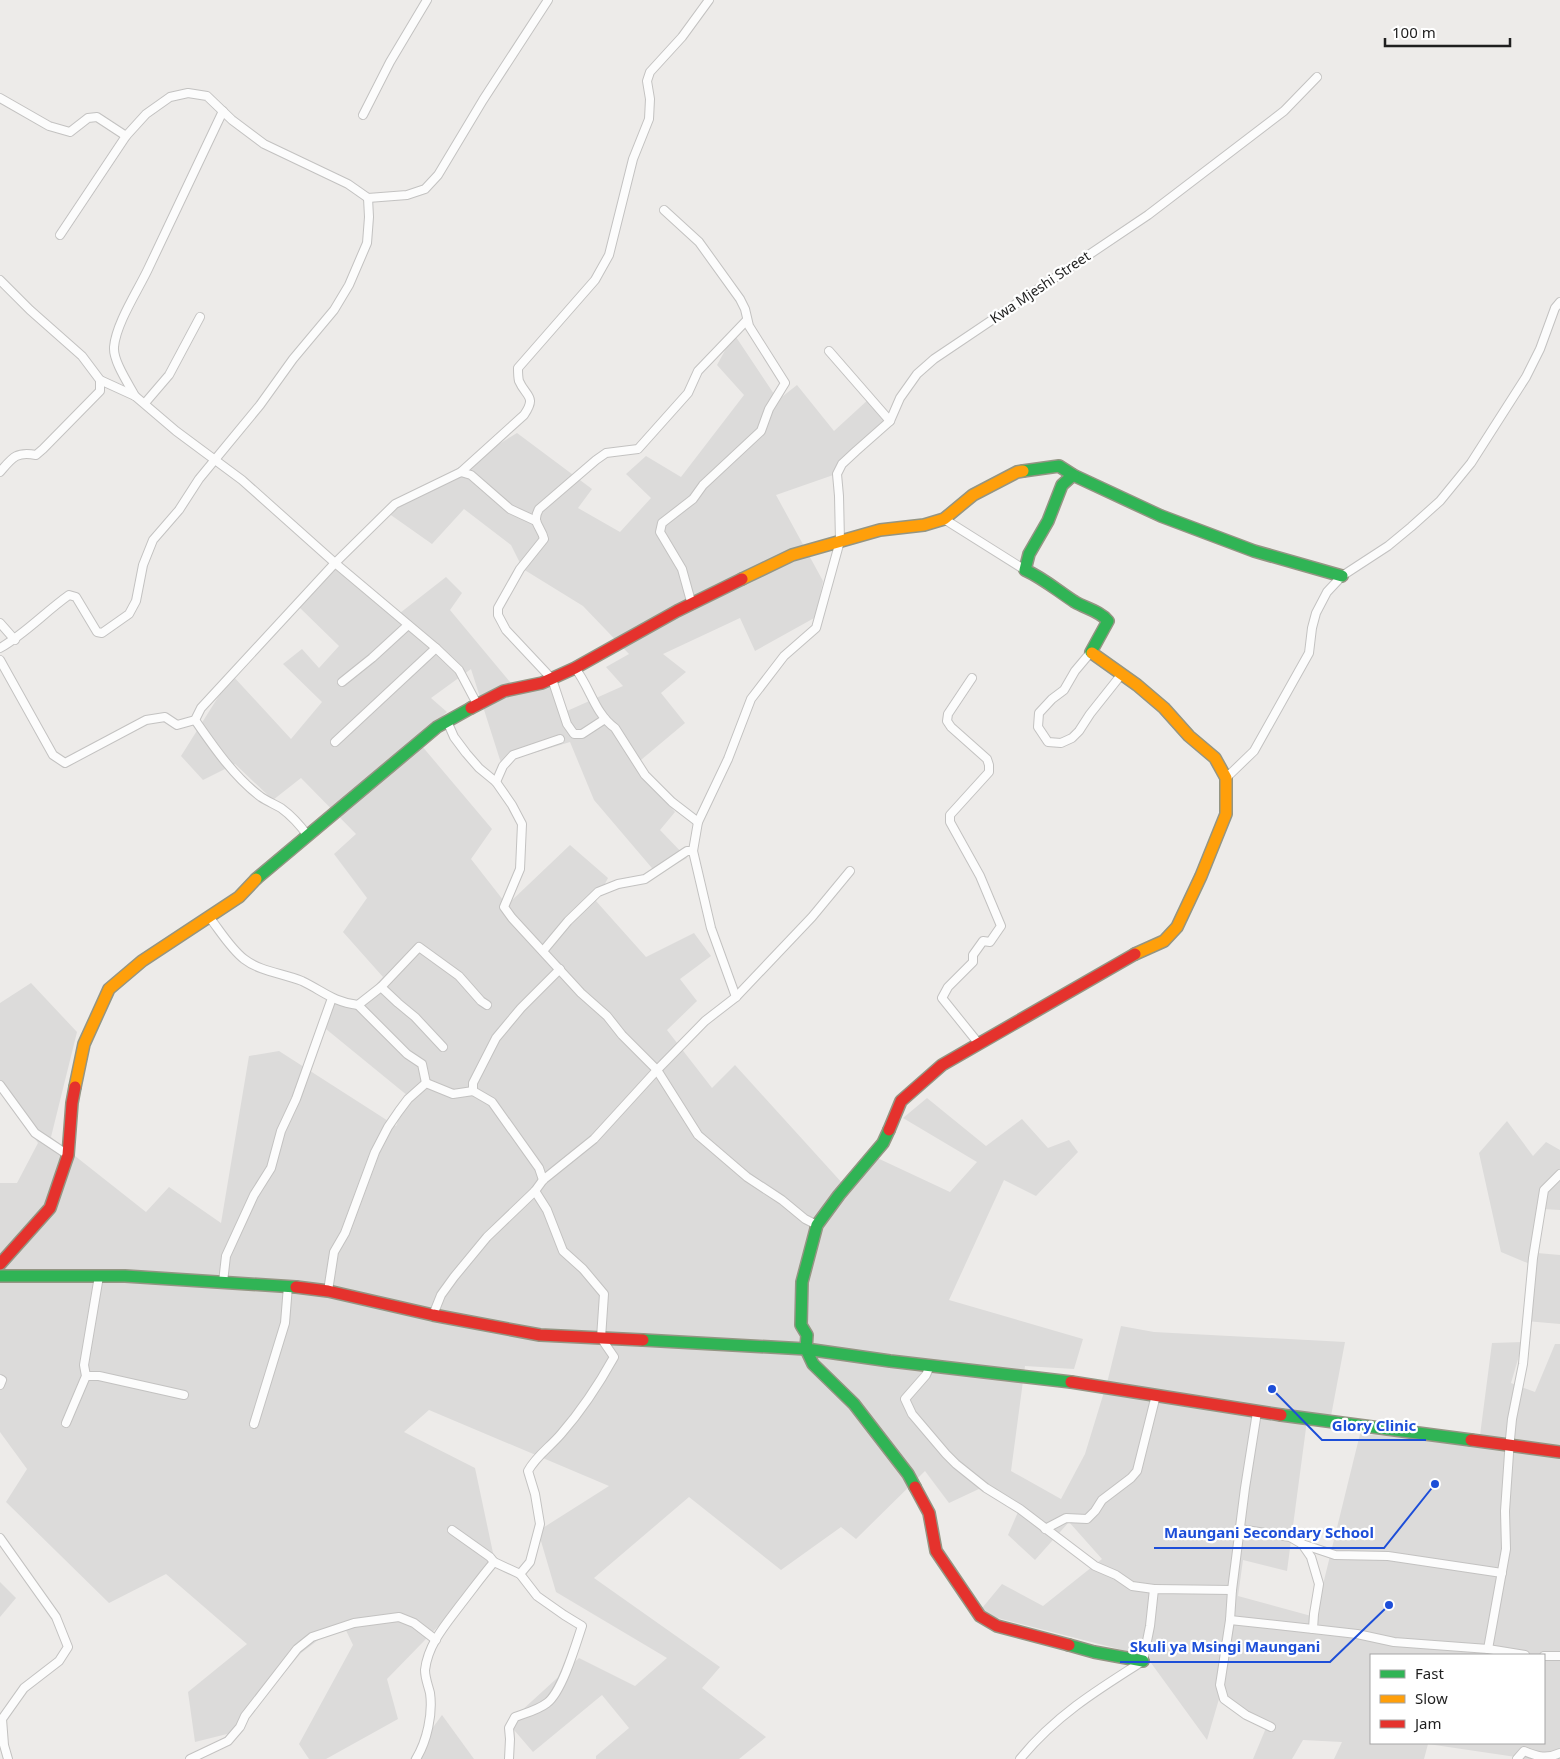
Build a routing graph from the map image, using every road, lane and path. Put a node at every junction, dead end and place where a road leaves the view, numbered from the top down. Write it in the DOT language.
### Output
graph roads {
  1 [pos="428,0"];
  2 [pos="548,0"];
  3 [pos="709,0"];
  4 [pos="1317,77"];
  5 [pos="0,98"];
  6 [pos="223,111"];
  7 [pos="363,116"];
  8 [pos="126,136"];
  9 [pos="368,198"];
  10 [pos="664,210"];
  11 [pos="60,235"];
  12 [pos="0,280"];
  13 [pos="1560,302"];
  14 [pos="200,317"];
  15 [pos="746,321"];
  16 [pos="830,351"];
  17 [pos="100,380"];
  18 [pos="135,396"];
  19 [pos="145,403"];
  20 [pos="890,421"];
  21 [pos="214,461"];
  22 [pos="0,472"];
  23 [pos="461,472"];
  24 [pos="1073,475"];
  25 [pos="944,519"];
  26 [pos="536,521"];
  27 [pos="840,541"];
  28 [pos="334,563"];
  29 [pos="1025,570"];
  30 [pos="1342,576"];
  31 [pos="692,605"];
  32 [pos="0,623"];
  33 [pos="408,625"];
  34 [pos="14,640"];
  35 [pos="0,648"];
  36 [pos="436,648"];
  37 [pos="1091,652"];
  38 [pos="0,660"];
  39 [pos="575,668"];
  40 [pos="1121,674"];
  41 [pos="972,678"];
  42 [pos="552,679"];
  43 [pos="342,682"];
  44 [pos="478,704"];
  45 [pos="605,719"];
  46 [pos="195,720"];
  47 [pos="447,721"];
  48 [pos="560,739"];
  49 [pos="335,742"];
  50 [pos="1226,778"];
  51 [pos="496,782"];
  52 [pos="698,822"];
  53 [pos="308,836"];
  54 [pos="693,851"];
  55 [pos="850,871"];
  56 [pos="210,918"];
  57 [pos="543,951"];
  58 [pos="560,969"];
  59 [pos="381,987"];
  60 [pos="736,996"];
  61 [pos="332,998"];
  62 [pos="358,1005"];
  63 [pos="487,1005"];
  64 [pos="979,1044"];
  65 [pos="443,1047"];
  66 [pos="657,1070"];
  67 [pos="426,1083"];
  68 [pos="0,1085"];
  69 [pos="473,1091"];
  70 [pos="68,1155"];
  71 [pos="1560,1174"];
  72 [pos="543,1180"];
  73 [pos="534,1191"];
  74 [pos="817,1225"];
  75 [pos="0,1264"];
  76 [pos="0,1276"];
  77 [pos="99,1276"];
  78 [pos="223,1282"];
  79 [pos="288,1286"];
  80 [pos="328,1291"];
  81 [pos="433,1315"];
  82 [pos="601,1338"];
  83 [pos="616,1339"];
  84 [pos="806,1349"];
  85 [pos="614,1357"];
  86 [pos="930,1366"];
  87 [pos="86,1376"];
  88 [pos="0,1379"];
  89 [pos="0,1385"];
  90 [pos="1156,1394"];
  91 [pos="184,1395"];
  92 [pos="1257,1412"];
  93 [pos="66,1423"];
  94 [pos="254,1424"];
  95 [pos="1510,1446"];
  96 [pos="1560,1452"];
  97 [pos="1045,1529"];
  98 [pos="1240,1529"];
  99 [pos="452,1530"];
  100 [pos="0,1538"];
  101 [pos="1302,1544"];
  102 [pos="494,1562"];
  103 [pos="1502,1573"];
  104 [pos="520,1574"];
  105 [pos="1154,1589"];
  106 [pos="1232,1590"];
  107 [pos="1230,1620"];
  108 [pos="1313,1629"];
  109 [pos="436,1640"];
  110 [pos="1488,1649"];
  111 [pos="1519,1654"];
  112 [pos="1545,1656"];
  113 [pos="1560,1656"];
  114 [pos="1142,1661"];
  115 [pos="1271,1727"];
  116 [pos="1560,1753"];
  117 [pos="8,1759"];
  118 [pos="190,1759"];
  119 [pos="416,1759"];
  120 [pos="509,1759"];
  121 [pos="1020,1759"];
  122 [pos="1517,1759"];
  1 -- 7 [label="street"];
  2 -- 9 [label="street"];
  3 -- 23 [label="street"];
  4 -- 20 [label="street, Kwa Mjeshi Street"];
  5 -- 8 [label="street"];
  6 -- 8 [label="street"];
  6 -- 9 [label="street"];
  6 -- 18 [label="street"];
  8 -- 11 [label="street"];
  9 -- 21 [label="street"];
  10 -- 15 [label="street"];
  12 -- 17 [label="street"];
  13 -- 30 [label="street"];
  14 -- 19 [label="street"];
  15 -- 26 [label="street"];
  15 -- 31 [label="street"];
  16 -- 20 [label="street"];
  17 -- 18 [label="street"];
  17 -- 22 [label="street"];
  18 -- 19 [label="street"];
  19 -- 21 [label="street"];
  20 -- 27 [label="street, Kwa Mjeshi Street"];
  21 -- 28 [label="street"];
  21 -- 34 [label="street"];
  23 -- 26 [label="street"];
  23 -- 28 [label="street"];
  24 -- 25 [label="street"];
  24 -- 29 [label="street"];
  24 -- 30 [label="street"];
  25 -- 27 [label="street"];
  25 -- 29 [label="street"];
  26 -- 42 [label="street"];
  27 -- 31 [label="street"];
  27 -- 52 [label="street, Kwa Mjeshi Street"];
  28 -- 33 [label="street"];
  28 -- 46 [label="street"];
  29 -- 37 [label="street"];
  30 -- 50 [label="street"];
  31 -- 39 [label="street"];
  32 -- 34 [label="street"];
  33 -- 36 [label="street"];
  33 -- 43 [label="street"];
  34 -- 35 [label="street"];
  36 -- 44 [label="street"];
  36 -- 49 [label="street"];
  37 -- 40 [label="street"];
  37 -- 40 [label="street"];
  38 -- 46 [label="street"];
  39 -- 42 [label="street"];
  39 -- 45 [label="street"];
  40 -- 50 [label="street"];
  41 -- 64 [label="street"];
  42 -- 44 [label="street"];
  42 -- 45 [label="street"];
  44 -- 47 [label="street"];
  45 -- 52 [label="street"];
  46 -- 53 [label="street"];
  47 -- 51 [label="street"];
  47 -- 53 [label="street"];
  48 -- 51 [label="street"];
  50 -- 64 [label="street"];
  51 -- 57 [label="street"];
  52 -- 54 [label="street, Kwa Mjeshi Street"];
  53 -- 56 [label="street"];
  54 -- 57 [label="street"];
  54 -- 60 [label="street"];
  55 -- 60 [label="street"];
  56 -- 61 [label="street"];
  56 -- 70 [label="street"];
  57 -- 58 [label="street"];
  58 -- 66 [label="street"];
  58 -- 69 [label="street"];
  59 -- 62 [label="street"];
  59 -- 63 [label="street"];
  59 -- 65 [label="street"];
  60 -- 66 [label="street"];
  61 -- 62 [label="street"];
  61 -- 78 [label="street"];
  62 -- 67 [label="street"];
  64 -- 74 [label="street"];
  66 -- 72 [label="street"];
  66 -- 74 [label="street"];
  67 -- 69 [label="street"];
  67 -- 80 [label="street"];
  68 -- 70 [label="street"];
  69 -- 72 [label="street"];
  70 -- 75 [label="street"];
  71 -- 95 [label="street"];
  72 -- 73 [label="street"];
  73 -- 81 [label="street"];
  73 -- 82 [label="street"];
  74 -- 84 [label="street"];
  76 -- 77 [label="street"];
  77 -- 78 [label="street"];
  77 -- 87 [label="street"];
  78 -- 79 [label="street"];
  79 -- 80 [label="street"];
  79 -- 94 [label="street"];
  80 -- 81 [label="street"];
  81 -- 82 [label="street"];
  82 -- 83 [label="street"];
  82 -- 85 [label="street"];
  83 -- 84 [label="street"];
  83 -- 85 [label="street"];
  84 -- 86 [label="street"];
  84 -- 114 [label="street"];
  85 -- 104 [label="street"];
  86 -- 90 [label="street"];
  86 -- 97 [label="street"];
  87 -- 91 [label="street"];
  87 -- 93 [label="street"];
  88 -- 89 [label="street"];
  90 -- 92 [label="street"];
  90 -- 97 [label="street"];
  92 -- 95 [label="street"];
  92 -- 98 [label="street"];
  95 -- 96 [label="street"];
  95 -- 103 [label="street"];
  97 -- 105 [label="street"];
  98 -- 101 [label="street"];
  98 -- 106 [label="street"];
  99 -- 102 [label="street"];
  100 -- 117 [label="street"];
  101 -- 103 [label="street"];
  101 -- 108 [label="street"];
  102 -- 104 [label="street"];
  102 -- 109 [label="street"];
  103 -- 110 [label="street"];
  104 -- 120 [label="street"];
  105 -- 106 [label="street"];
  105 -- 114 [label="street"];
  106 -- 107 [label="street"];
  107 -- 108 [label="street"];
  107 -- 115 [label="street"];
  108 -- 110 [label="street"];
  109 -- 118 [label="street"];
  109 -- 119 [label="street"];
  110 -- 111 [label="street"];
  112 -- 113 [label="street"];
  114 -- 121 [label="street"];
  116 -- 122 [label="street"];
}
